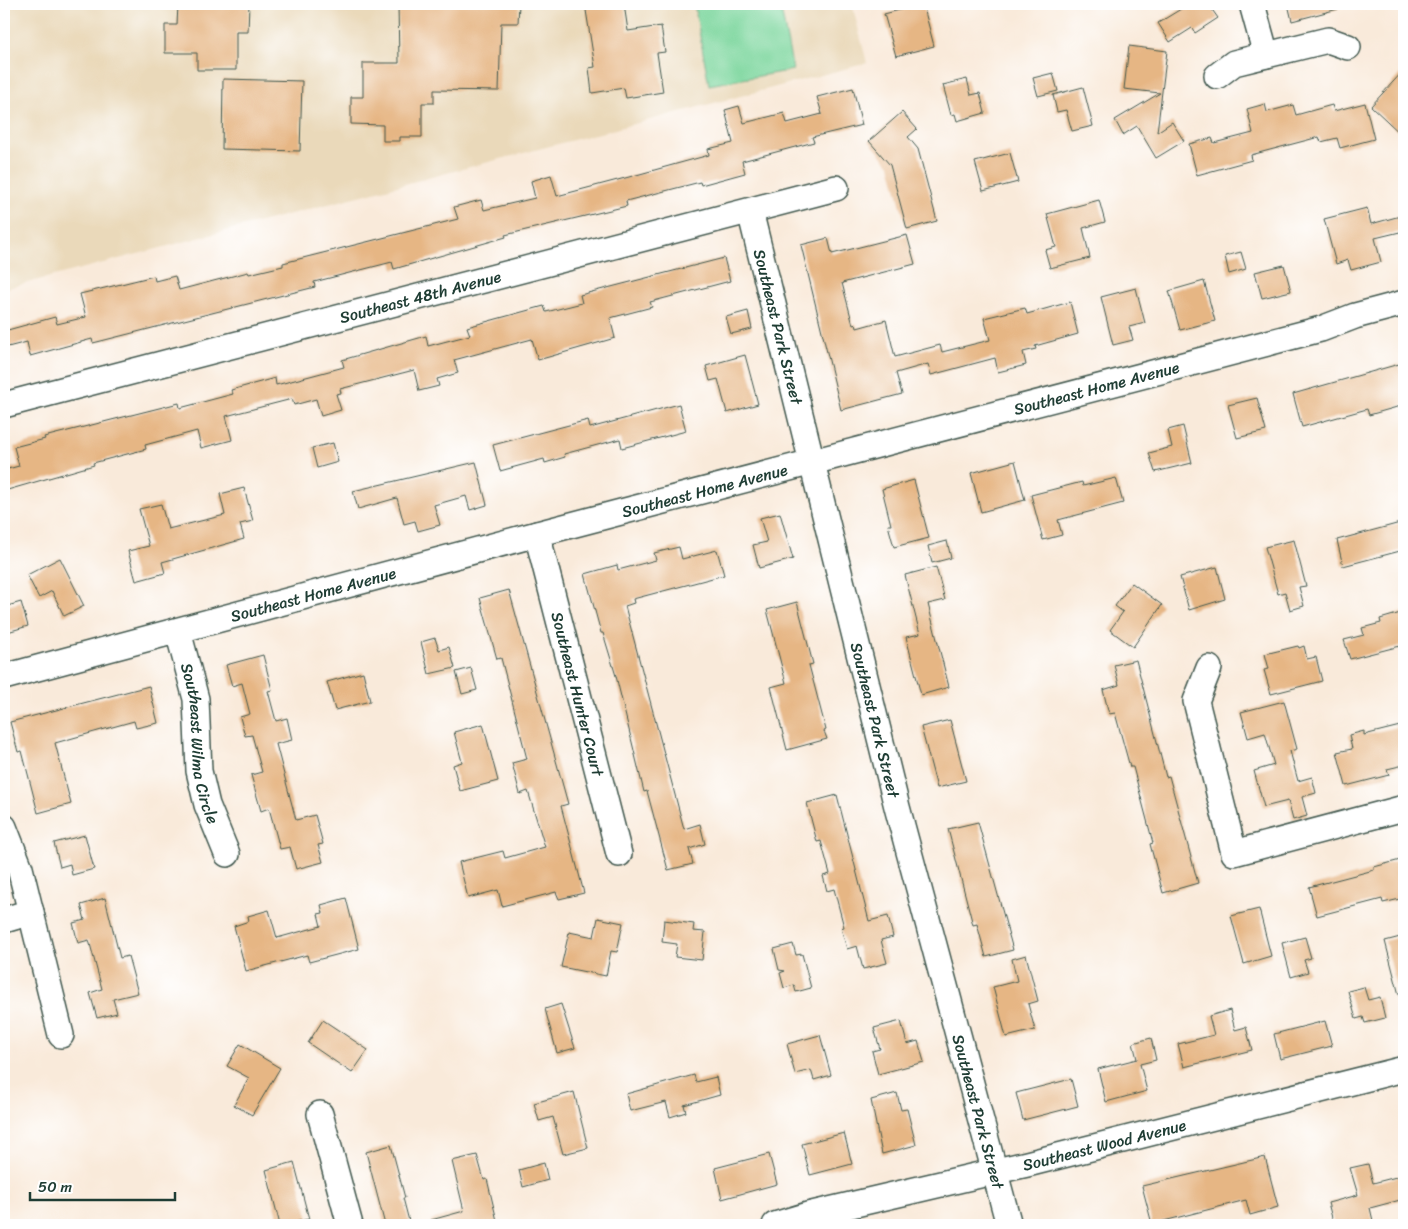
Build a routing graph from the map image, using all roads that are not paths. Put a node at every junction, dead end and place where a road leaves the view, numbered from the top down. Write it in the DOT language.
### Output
graph roads {
  1 [pos="1252,4"];
  2 [pos="1348,46"];
  3 [pos="1266,55"];
  4 [pos="1217,76"];
  5 [pos="836,188"];
  6 [pos="750,211"];
  7 [pos="1404,303"];
  8 [pos="4,405"];
  9 [pos="813,462"];
  10 [pos="537,534"];
  11 [pos="178,631"];
  12 [pos="1209,668"];
  13 [pos="4,677"];
  14 [pos="1404,808"];
  15 [pos="4,827"];
  16 [pos="228,854"];
  17 [pos="619,854"];
  18 [pos="31,912"];
  19 [pos="4,920"];
  20 [pos="61,1035"];
  21 [pos="1404,1068"];
  22 [pos="320,1114"];
  23 [pos="993,1170"];
  24 [pos="350,1225"];
  25 [pos="775,1225"];
  26 [pos="1009,1225"];
  1 -- 3 [label="street"];
  2 -- 3 [label="street"];
  3 -- 4 [label="street"];
  5 -- 6 [label="street, Southeast 48th Avenue"];
  6 -- 8 [label="street, Southeast 48th Avenue"];
  6 -- 9 [label="street, Southeast Park Street"];
  7 -- 9 [label="street, Southeast Home Avenue"];
  9 -- 10 [label="street, Southeast Home Avenue"];
  9 -- 23 [label="street, Southeast Park Street"];
  10 -- 11 [label="street, Southeast Home Avenue"];
  10 -- 17 [label="street, Southeast Hunter Court"];
  11 -- 13 [label="street, Southeast Home Avenue"];
  11 -- 16 [label="street, Southeast Wilma Circle"];
  12 -- 14 [label="street"];
  15 -- 18 [label="street"];
  18 -- 19 [label="street"];
  18 -- 20 [label="street"];
  21 -- 23 [label="street, Southeast Wood Avenue"];
  22 -- 24 [label="street"];
  23 -- 25 [label="street, Southeast Wood Avenue"];
  23 -- 26 [label="street, Southeast Park Street"];
}
